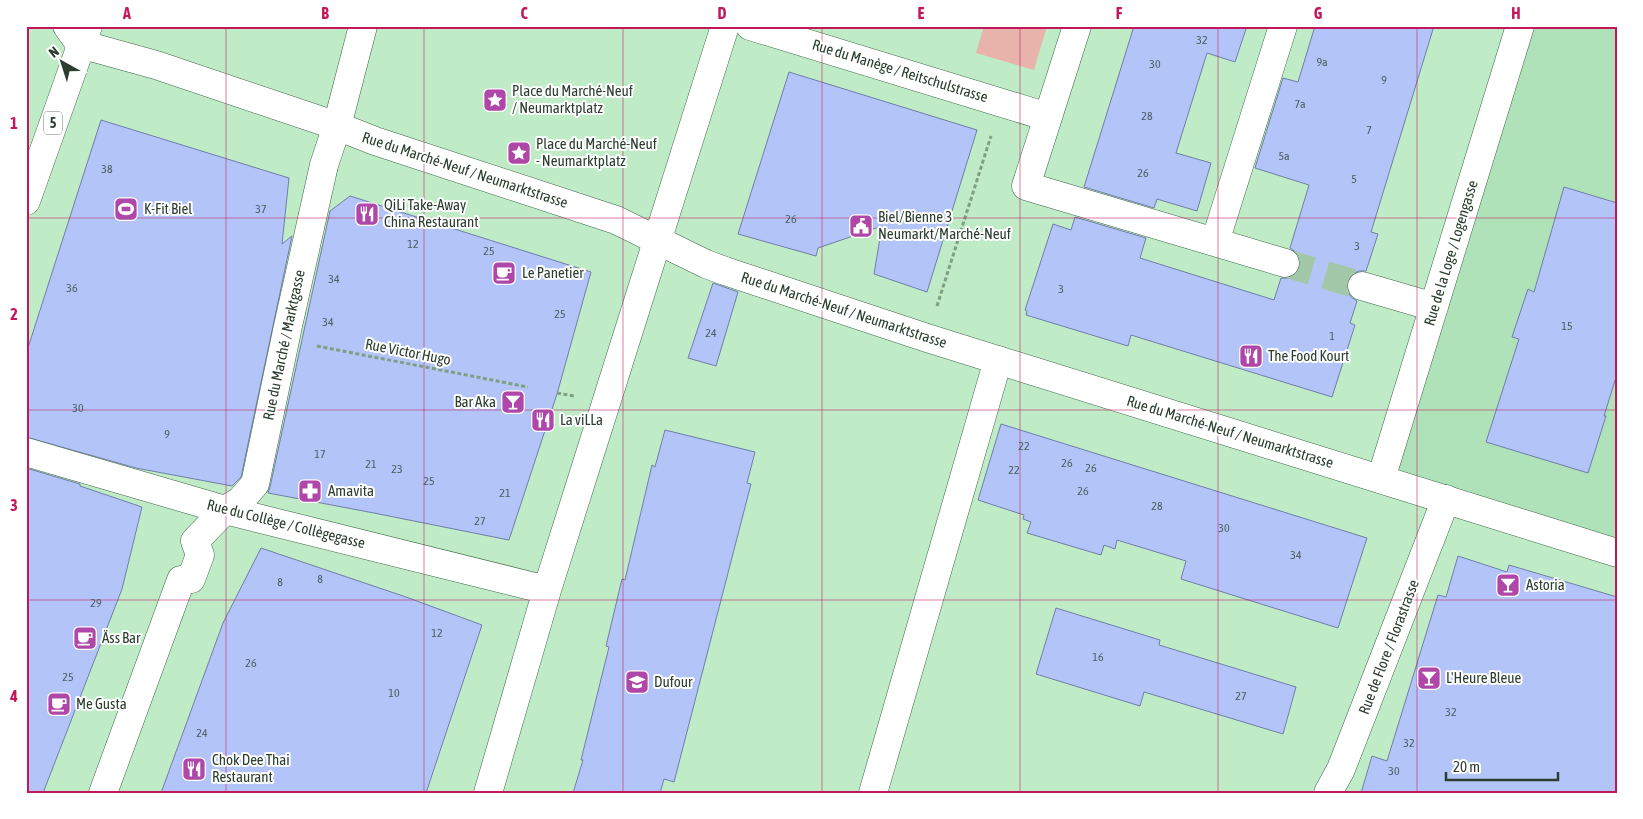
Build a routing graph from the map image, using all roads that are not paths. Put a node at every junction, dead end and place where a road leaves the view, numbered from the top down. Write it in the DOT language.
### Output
graph roads {
  1 [pos="363,26"];
  2 [pos="725,26"];
  3 [pos="750,26"];
  4 [pos="1077,26"];
  5 [pos="1283,26"];
  6 [pos="1520,26"];
  7 [pos="78,32"];
  8 [pos="1048,117"];
  9 [pos="337,126"];
  10 [pos="26,201"];
  11 [pos="656,240"];
  12 [pos="1215,242"];
  13 [pos="1285,263"];
  14 [pos="1362,286"];
  15 [pos="1434,307"];
  16 [pos="998,360"];
  17 [pos="26,452"];
  18 [pos="1381,479"];
  19 [pos="1446,499"];
  20 [pos="225,510"];
  21 [pos="1617,553"];
  22 [pos="547,590"];
  23 [pos="103,793"];
  24 [pos="488,793"];
  25 [pos="873,793"];
  26 [pos="1328,793"];
  1 -- 9 [label="street, Rue du Marché / Marktgasse"];
  2 -- 11 [label="street"];
  3 -- 8 [label="street, Rue du Manège / Reitschulstrasse"];
  4 -- 8 [label="street"];
  5 -- 12 [label="street"];
  6 -- 15 [label="street, Rue de la Loge / Logengasse"];
  7 -- 9 [label="street, Rue du Marché-Neuf / Neumarktstrasse"];
  7 -- 10 [label="street, 5"];
  8 -- 12 [label="street"];
  9 -- 11 [label="street, Rue du Marché-Neuf / Neumarktstrasse"];
  9 -- 20 [label="street, Rue du Marché / Marktgasse"];
  11 -- 16 [label="street, Rue du Marché-Neuf / Neumarktstrasse"];
  11 -- 22 [label="street"];
  12 -- 13 [label="street"];
  14 -- 15 [label="street"];
  15 -- 18 [label="street, Rue de la Loge / Logengasse"];
  16 -- 18 [label="street, Rue du Marché-Neuf / Neumarktstrasse"];
  16 -- 25 [label="street"];
  17 -- 20 [label="street, Rue du Collège / Collègegasse"];
  18 -- 19 [label="street, Rue du Marché-Neuf / Neumarktstrasse"];
  19 -- 21 [label="street, Rue du Marché-Neuf / Neumarktstrasse"];
  19 -- 26 [label="street, Rue de Flore / Florastrasse"];
  20 -- 22 [label="street, Rue du Collège / Collègegasse"];
  20 -- 23 [label="street, Rue du Marché / Marktgasse"];
  22 -- 24 [label="street"];
}
